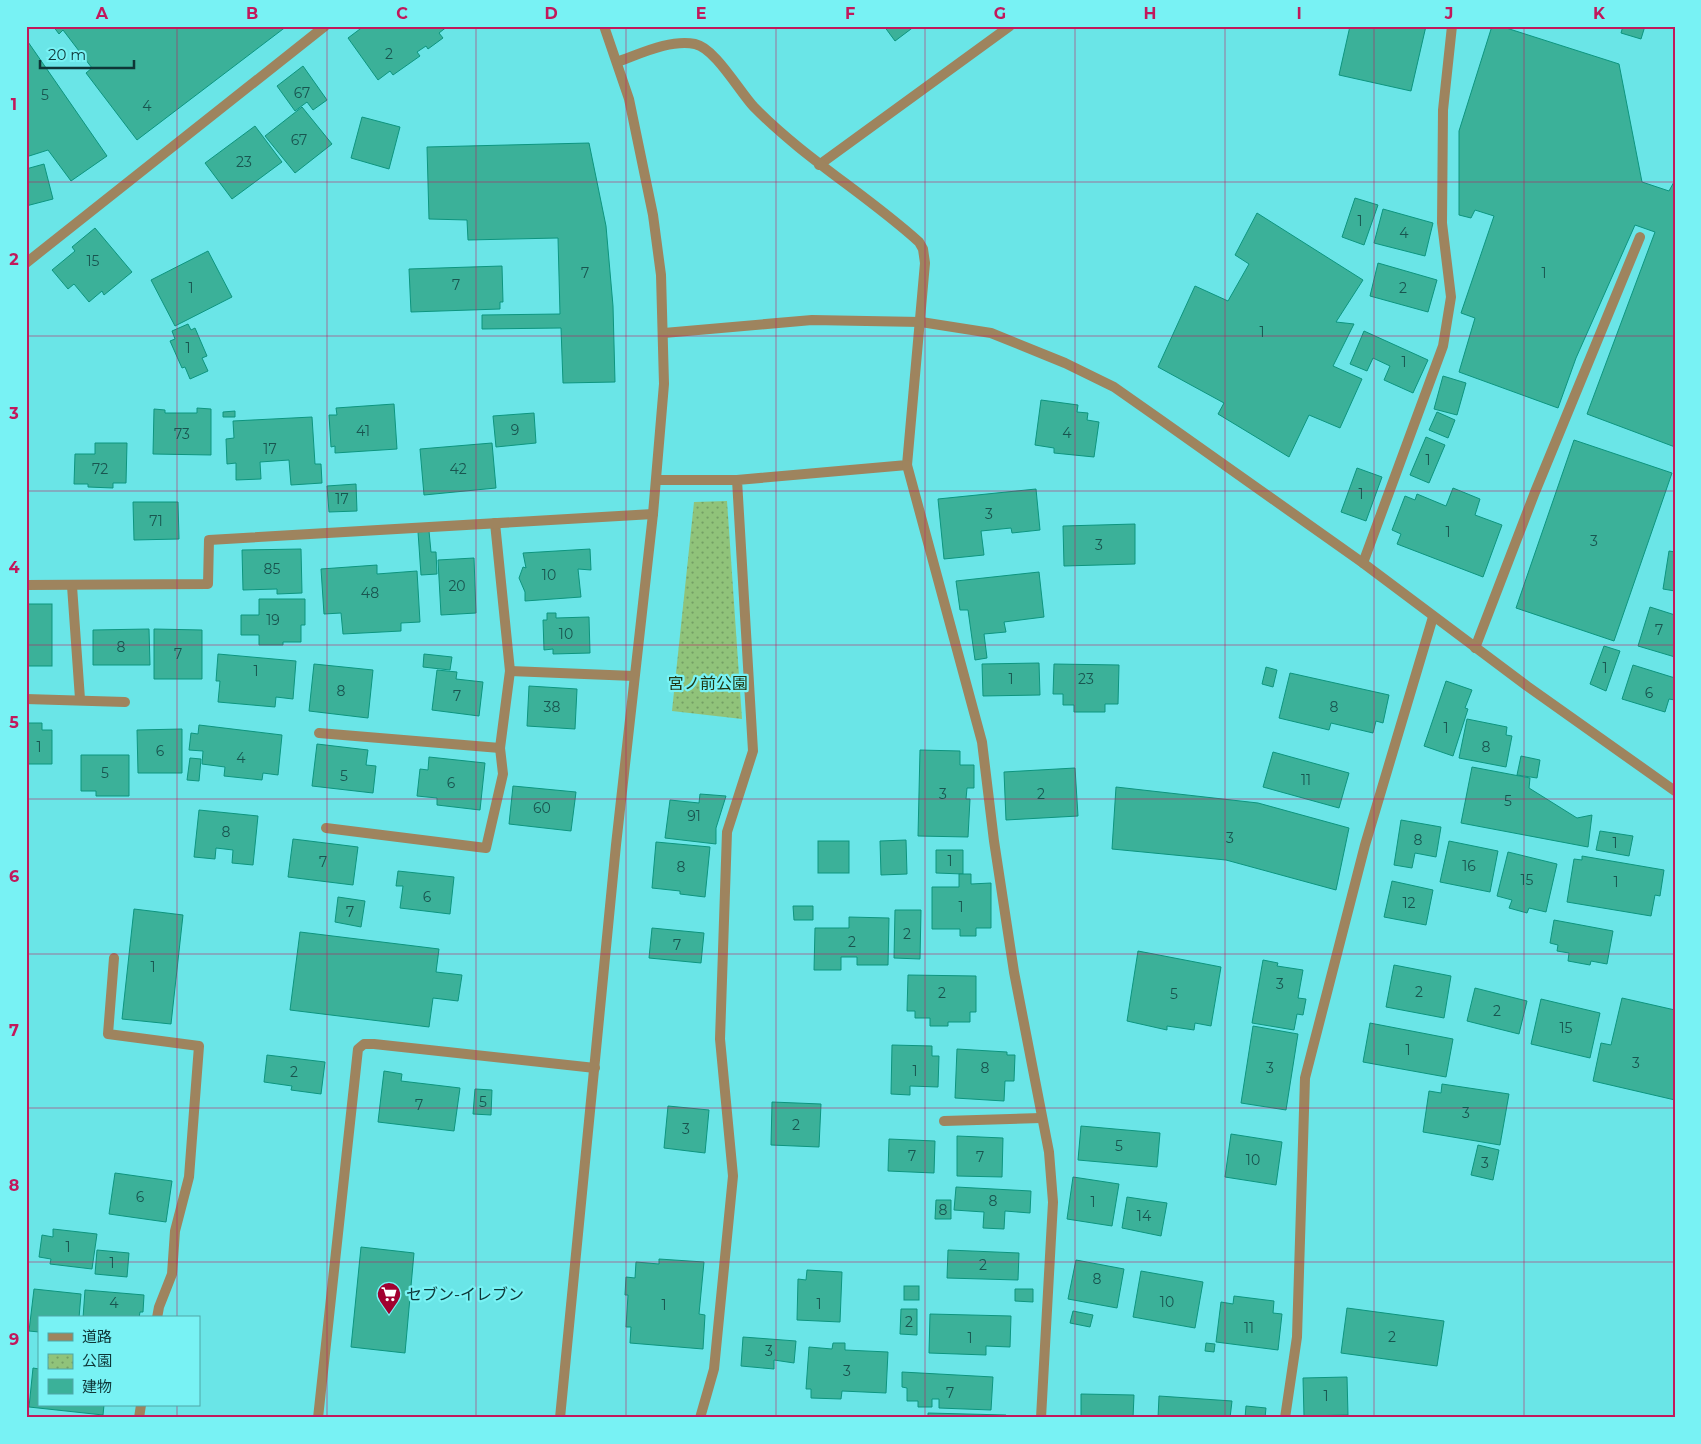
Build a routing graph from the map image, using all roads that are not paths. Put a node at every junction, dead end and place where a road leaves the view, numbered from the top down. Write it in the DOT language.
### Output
graph roads {
  1 [pos="324,26"];
  2 [pos="604,26"];
  3 [pos="1010,26"];
  4 [pos="1452,26"];
  5 [pos="617,62"];
  6 [pos="818,165"];
  7 [pos="1640,237"];
  8 [pos="26,263"];
  9 [pos="920,322"];
  10 [pos="664,333"];
  11 [pos="907,465"];
  12 [pos="656,480"];
  13 [pos="737,480"];
  14 [pos="653,514"];
  15 [pos="495,523"];
  16 [pos="1363,563"];
  17 [pos="26,585"];
  18 [pos="72,586"];
  19 [pos="1433,616"];
  20 [pos="1475,648"];
  21 [pos="510,672"];
  22 [pos="634,676"];
  23 [pos="26,699"];
  24 [pos="80,700"];
  25 [pos="125,702"];
  26 [pos="319,733"];
  27 [pos="500,748"];
  28 [pos="1675,791"];
  29 [pos="326,828"];
  30 [pos="114,958"];
  31 [pos="595,1068"];
  32 [pos="1041,1118"];
  33 [pos="944,1121"];
  34 [pos="157,1316"];
  35 [pos="318,1418"];
  36 [pos="560,1418"];
  37 [pos="700,1418"];
  38 [pos="1041,1418"];
  39 [pos="1285,1418"];
  1 -- 8 [label="street"];
  2 -- 5 [label="street"];
  3 -- 6 [label="street"];
  4 -- 16 [label="street"];
  5 -- 6 [label="street"];
  5 -- 10 [label="street"];
  6 -- 9 [label="street"];
  7 -- 20 [label="street"];
  9 -- 10 [label="street"];
  9 -- 11 [label="street"];
  9 -- 16 [label="street"];
  10 -- 12 [label="street"];
  11 -- 13 [label="street"];
  11 -- 32 [label="street"];
  12 -- 13 [label="street"];
  12 -- 14 [label="street"];
  13 -- 37 [label="street"];
  14 -- 15 [label="street"];
  14 -- 22 [label="street"];
  15 -- 18 [label="street"];
  15 -- 21 [label="street"];
  16 -- 19 [label="street"];
  17 -- 18 [label="street"];
  18 -- 24 [label="street"];
  19 -- 20 [label="street"];
  19 -- 39 [label="street"];
  20 -- 28 [label="street"];
  21 -- 22 [label="street"];
  21 -- 27 [label="street"];
  22 -- 31 [label="street"];
  23 -- 24 [label="street"];
  24 -- 25 [label="street"];
  26 -- 27 [label="street"];
  27 -- 29 [label="street"];
  30 -- 34 [label="street"];
  31 -- 35 [label="street"];
  31 -- 36 [label="street"];
  32 -- 33 [label="street"];
  32 -- 38 [label="street"];
}
